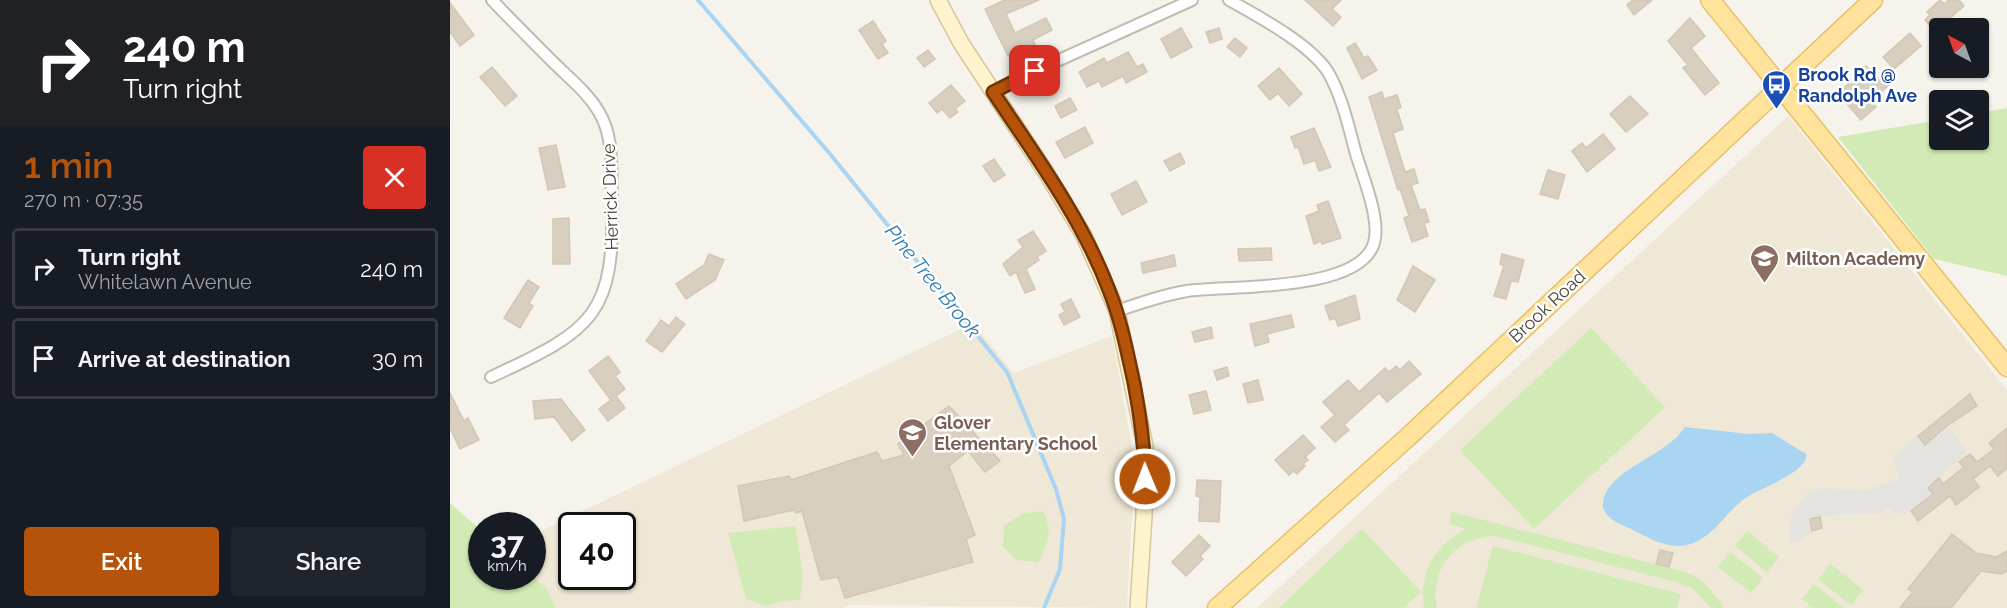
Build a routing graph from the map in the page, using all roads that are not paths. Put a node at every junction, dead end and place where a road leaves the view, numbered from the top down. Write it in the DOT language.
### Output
graph roads {
  1 [pos="492,0"];
  2 [pos="938,0"];
  3 [pos="1192,0"];
  4 [pos="1229,0"];
  5 [pos="1710,0"];
  6 [pos="1873,0"];
  7 [pos="1781,86"];
  8 [pos="993,92"];
  9 [pos="1117,311"];
  10 [pos="2007,367"];
  11 [pos="491,376"];
  12 [pos="1138,608"];
  13 [pos="1217,608"];
  1 -- 11 [label="street, Herrick Drive"];
  2 -- 8 [label="street"];
  3 -- 8 [label="street"];
  4 -- 9 [label="street"];
  5 -- 7 [label="main road"];
  6 -- 7 [label="main road, Brook Road"];
  7 -- 10 [label="main road"];
  7 -- 13 [label="main road, Brook Road"];
  8 -- 9 [label="street"];
  9 -- 12 [label="street"];
}
